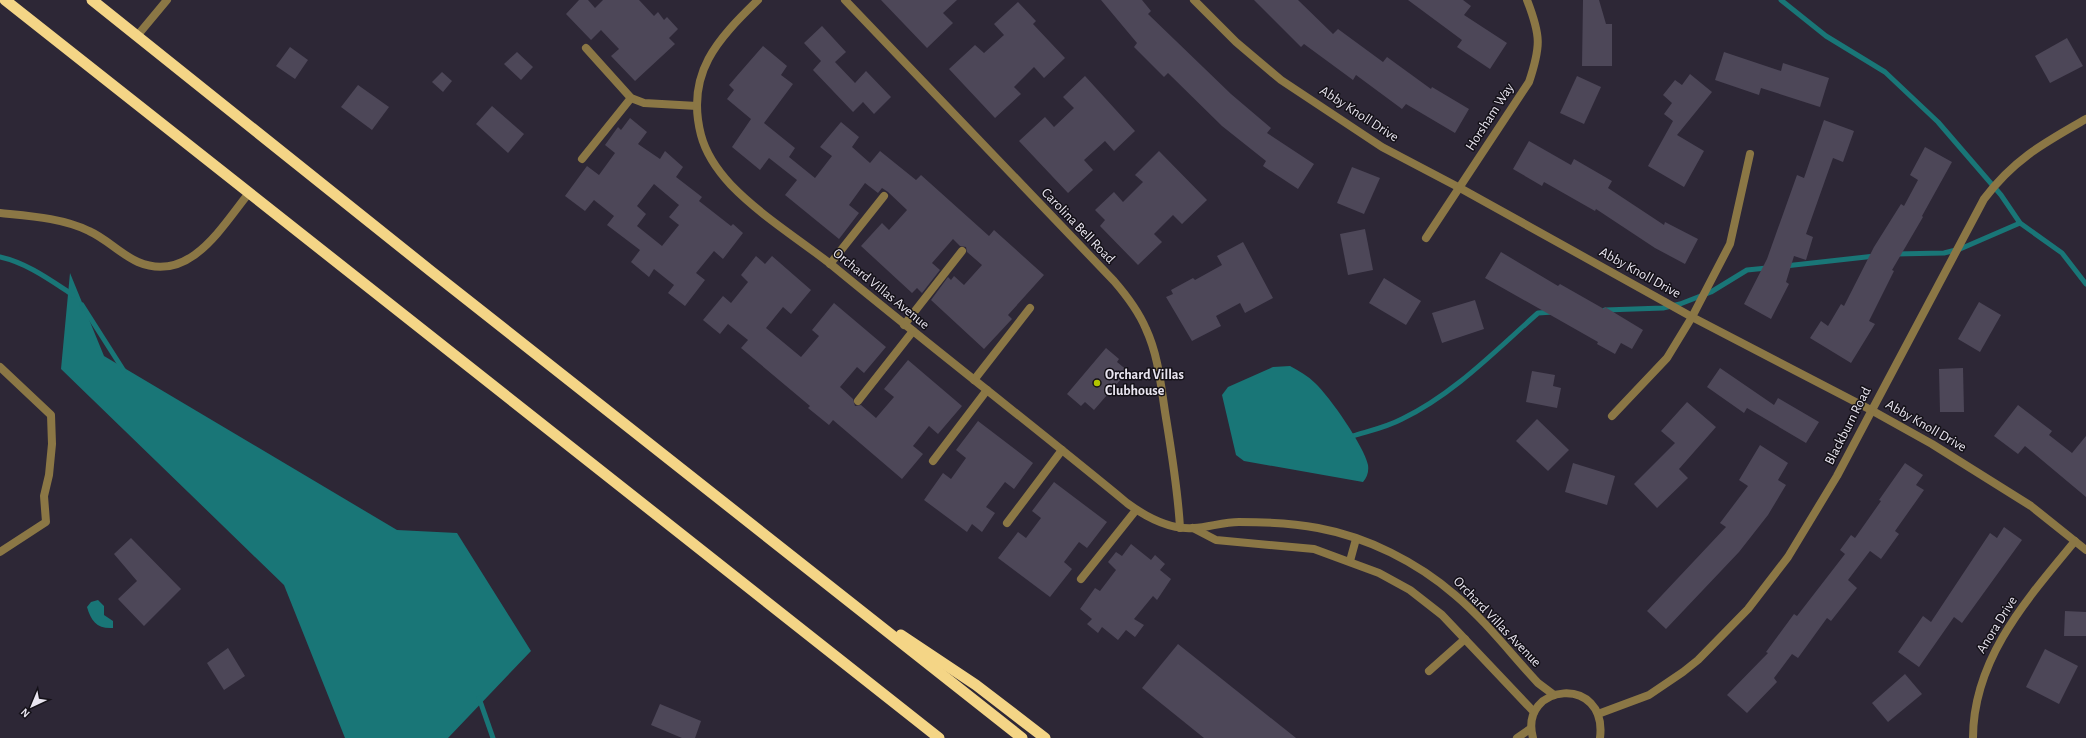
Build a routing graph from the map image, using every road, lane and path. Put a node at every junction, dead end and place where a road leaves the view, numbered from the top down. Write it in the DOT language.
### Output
graph roads {
  1 [pos="6,0"];
  2 [pos="92,0"];
  3 [pos="167,0"];
  4 [pos="758,0"];
  5 [pos="844,0"];
  6 [pos="1194,0"];
  7 [pos="1527,0"];
  8 [pos="137,36"];
  9 [pos="586,48"];
  10 [pos="631,98"];
  11 [pos="697,106"];
  12 [pos="2086,119"];
  13 [pos="1750,154"];
  14 [pos="582,159"];
  15 [pos="1460,188"];
  16 [pos="249,193"];
  17 [pos="884,196"];
  18 [pos="0,213"];
  19 [pos="1426,238"];
  20 [pos="962,251"];
  21 [pos="830,264"];
  22 [pos="1030,308"];
  23 [pos="1692,317"];
  24 [pos="904,325"];
  25 [pos="913,331"];
  26 [pos="0,367"];
  27 [pos="974,380"];
  28 [pos="987,390"];
  29 [pos="858,401"];
  30 [pos="1872,410"];
  31 [pos="1612,416"];
  32 [pos="1062,450"];
  33 [pos="933,461"];
  34 [pos="1136,510"];
  35 [pos="1007,523"];
  36 [pos="1180,528"];
  37 [pos="1193,528"];
  38 [pos="1356,539"];
  39 [pos="2076,541"];
  40 [pos="2086,550"];
  41 [pos="0,552"];
  42 [pos="1350,561"];
  43 [pos="1081,580"];
  44 [pos="855,606"];
  45 [pos="1465,638"];
  46 [pos="1429,672"];
  47 [pos="1554,695"];
  48 [pos="1534,712"];
  49 [pos="1598,714"];
  50 [pos="1530,729"];
  51 [pos="939,738"];
  52 [pos="1022,738"];
  53 [pos="1045,738"];
  54 [pos="1517,738"];
  55 [pos="1533,738"];
  56 [pos="1600,738"];
  57 [pos="1972,738"];
  1 -- 16 [label="highway"];
  2 -- 8 [label="highway"];
  3 -- 8 [label="street"];
  4 -- 11 [label="street, Orchard Villas Avenue"];
  5 -- 36 [label="street, Carolina Bell Road"];
  6 -- 15 [label="street, Abby Knoll Drive"];
  7 -- 15 [label="street, Horsham Way"];
  8 -- 44 [label="highway"];
  9 -- 10 [label="street"];
  10 -- 11 [label="street"];
  10 -- 14 [label="street"];
  11 -- 21 [label="street, Orchard Villas Avenue"];
  12 -- 30 [label="street, Blackburn Road"];
  13 -- 23 [label="street"];
  15 -- 19 [label="street, Horsham Way"];
  15 -- 23 [label="street, Abby Knoll Drive"];
  16 -- 18 [label="street"];
  16 -- 51 [label="highway"];
  17 -- 21 [label="street"];
  20 -- 24 [label="street"];
  21 -- 24 [label="street, Orchard Villas Avenue"];
  22 -- 27 [label="street"];
  23 -- 30 [label="street, Abby Knoll Drive"];
  23 -- 31 [label="street"];
  24 -- 25 [label="street, Orchard Villas Avenue"];
  25 -- 27 [label="street, Orchard Villas Avenue"];
  25 -- 29 [label="street"];
  26 -- 41 [label="street"];
  27 -- 28 [label="street, Orchard Villas Avenue"];
  28 -- 32 [label="street, Orchard Villas Avenue"];
  28 -- 33 [label="street"];
  30 -- 39 [label="street, Abby Knoll Drive"];
  30 -- 49 [label="street, Blackburn Road"];
  32 -- 34 [label="street, Orchard Villas Avenue"];
  32 -- 35 [label="street"];
  34 -- 36 [label="street, Orchard Villas Avenue"];
  34 -- 43 [label="street"];
  36 -- 37 [label="street, Orchard Villas Avenue"];
  37 -- 38 [label="street, Orchard Villas Avenue"];
  37 -- 42 [label="street, Orchard Villas Avenue"];
  38 -- 42 [label="street"];
  38 -- 47 [label="street, Orchard Villas Avenue"];
  39 -- 40 [label="street, Abby Knoll Drive"];
  39 -- 57 [label="street, Anora Drive"];
  42 -- 45 [label="street, Orchard Villas Avenue"];
  44 -- 52 [label="highway"];
  44 -- 53 [label="highway"];
  45 -- 46 [label="street"];
  45 -- 48 [label="street, Orchard Villas Avenue"];
  47 -- 48 [label="street"];
  47 -- 49 [label="street"];
  48 -- 50 [label="street"];
  49 -- 56 [label="street"];
  50 -- 54 [label="street"];
  50 -- 55 [label="street"];
}
